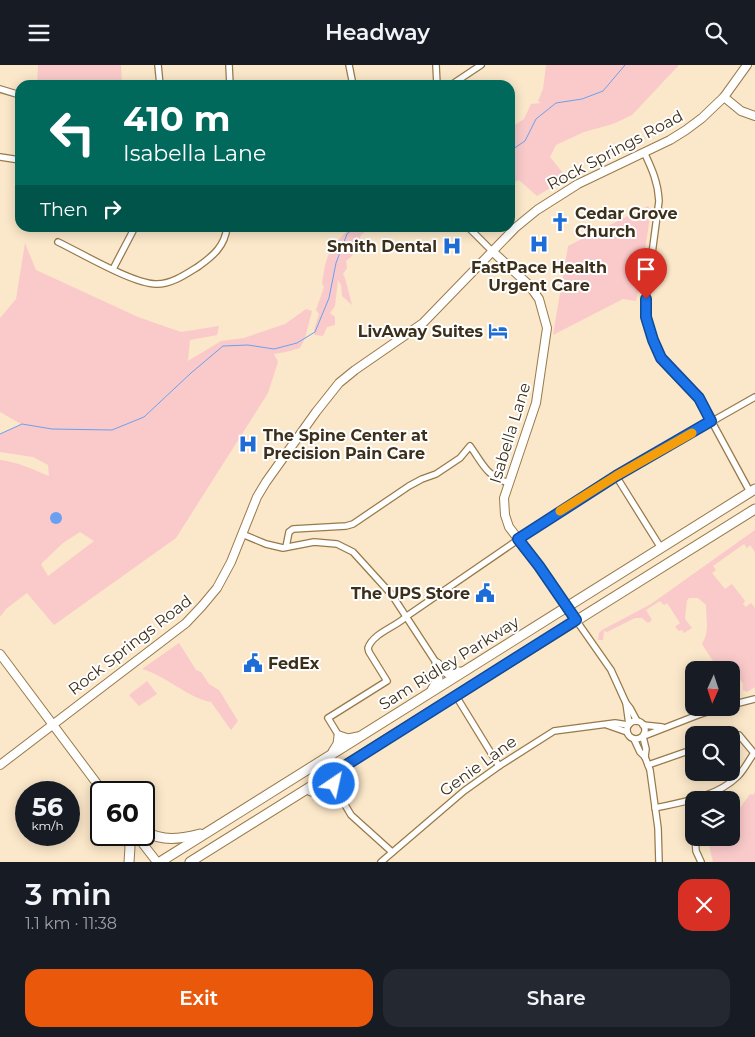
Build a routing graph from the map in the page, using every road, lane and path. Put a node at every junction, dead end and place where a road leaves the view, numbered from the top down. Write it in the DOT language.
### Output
graph roads {
  1 [pos="158,65"];
  2 [pos="229,65"];
  3 [pos="349,65"];
  4 [pos="436,65"];
  5 [pos="481,65"];
  6 [pos="747,65"];
  7 [pos="160,80"];
  8 [pos="230,80"];
  9 [pos="352,80"];
  10 [pos="437,80"];
  11 [pos="458,80"];
  12 [pos="0,89"];
  13 [pos="15,94"];
  14 [pos="724,97"];
  15 [pos="755,116"];
  16 [pos="644,152"];
  17 [pos="0,157"];
  18 [pos="15,160"];
  19 [pos="515,227"];
  20 [pos="132,232"];
  21 [pos="226,232"];
  22 [pos="473,232"];
  23 [pos="510,232"];
  24 [pos="58,242"];
  25 [pos="492,251"];
  26 [pos="113,269"];
  27 [pos="755,397"];
  28 [pos="711,421"];
  29 [pos="616,476"];
  30 [pos="509,483"];
  31 [pos="753,490"];
  32 [pos="755,509"];
  33 [pos="242,534"];
  34 [pos="518,539"];
  35 [pos="286,547"];
  36 [pos="661,547"];
  37 [pos="567,607"];
  38 [pos="406,616"];
  39 [pos="576,620"];
  40 [pos="0,654"];
  41 [pos="437,664"];
  42 [pos="465,671"];
  43 [pos="431,692"];
  44 [pos="456,696"];
  45 [pos="755,699"];
  46 [pos="626,703"];
  47 [pos="740,703"];
  48 [pos="698,716"];
  49 [pos="637,721"];
  50 [pos="51,724"];
  51 [pos="629,724"];
  52 [pos="607,725"];
  53 [pos="643,725"];
  54 [pos="664,728"];
  55 [pos="627,732"];
  56 [pos="338,736"];
  57 [pos="360,736"];
  58 [pos="740,736"];
  59 [pos="644,737"];
  60 [pos="634,739"];
  61 [pos="685,752"];
  62 [pos="330,756"];
  63 [pos="645,757"];
  64 [pos="0,765"];
  65 [pos="499,765"];
  66 [pos="648,765"];
  67 [pos="340,769"];
  68 [pos="740,774"];
  69 [pos="95,781"];
  70 [pos="731,781"];
  71 [pos="713,791"];
  72 [pos="338,793"];
  73 [pos="292,799"];
  74 [pos="685,802"];
  75 [pos="655,809"];
  76 [pos="205,833"];
  77 [pos="155,836"];
  78 [pos="130,846"];
  79 [pos="145,846"];
  80 [pos="696,846"];
  81 [pos="392,852"];
  82 [pos="201,858"];
  83 [pos="129,862"];
  84 [pos="158,862"];
  85 [pos="190,862"];
  86 [pos="381,862"];
  87 [pos="659,862"];
  88 [pos="701,862"];
  1 -- 7 [label="street"];
  2 -- 8 [label="street"];
  3 -- 9 [label="street"];
  4 -- 10 [label="street"];
  5 -- 11 [label="street"];
  6 -- 14 [label="street, Rock Springs Road"];
  12 -- 13 [label="street"];
  14 -- 15 [label="street"];
  14 -- 16 [label="street, Rock Springs Road"];
  16 -- 19 [label="street, Rock Springs Road"];
  16 -- 28 [label="street"];
  17 -- 18 [label="street"];
  20 -- 26 [label="street"];
  21 -- 26 [label="street"];
  22 -- 25 [label="street"];
  23 -- 25 [label="street, Rock Springs Road"];
  24 -- 26 [label="street"];
  25 -- 30 [label="street, Isabella Lane"];
  25 -- 33 [label="street, Rock Springs Road"];
  27 -- 28 [label="street"];
  28 -- 29 [label="street"];
  28 -- 31 [label="street"];
  29 -- 34 [label="street"];
  29 -- 36 [label="street"];
  30 -- 34 [label="street, Isabella Lane"];
  30 -- 35 [label="street"];
  31 -- 36 [label="main road, Sam Ridley Parkway"];
  32 -- 39 [label="main road, Sam Ridley Parkway"];
  33 -- 35 [label="street"];
  33 -- 50 [label="street, Rock Springs Road"];
  34 -- 37 [label="street, Isabella Lane"];
  34 -- 38 [label="street"];
  35 -- 38 [label="street"];
  36 -- 37 [label="main road, Sam Ridley Parkway"];
  37 -- 39 [label="street, Isabella Lane"];
  37 -- 42 [label="main road, Sam Ridley Parkway"];
  38 -- 41 [label="street"];
  38 -- 56 [label="street"];
  39 -- 44 [label="main road, Sam Ridley Parkway"];
  39 -- 46 [label="street"];
  40 -- 50 [label="street"];
  41 -- 42 [label="main road"];
  41 -- 43 [label="main road"];
  42 -- 43 [label="main road, Sam Ridley Parkway"];
  43 -- 57 [label="main road, Sam Ridley Parkway"];
  44 -- 65 [label="street"];
  44 -- 67 [label="main road, Sam Ridley Parkway"];
  45 -- 47 [label="street"];
  46 -- 49 [label="street"];
  46 -- 51 [label="street"];
  48 -- 54 [label="street"];
  49 -- 51 [label="street"];
  49 -- 53 [label="street"];
  50 -- 64 [label="street, Rock Springs Road"];
  50 -- 69 [label="street"];
  51 -- 52 [label="street, Genie Lane"];
  51 -- 55 [label="street"];
  52 -- 55 [label="street, Genie Lane"];
  52 -- 65 [label="street, Genie Lane"];
  53 -- 54 [label="street"];
  53 -- 59 [label="street"];
  54 -- 59 [label="street"];
  55 -- 60 [label="street"];
  56 -- 57 [label="main road"];
  56 -- 62 [label="main road"];
  57 -- 62 [label="main road, Sam Ridley Parkway"];
  58 -- 68 [label="street"];
  59 -- 60 [label="street"];
  59 -- 63 [label="street"];
  60 -- 63 [label="street"];
  61 -- 66 [label="street"];
  62 -- 76 [label="main road, Sam Ridley Parkway"];
  63 -- 66 [label="street"];
  65 -- 81 [label="street, Genie Lane"];
  66 -- 75 [label="street"];
  67 -- 72 [label="main road"];
  67 -- 73 [label="main road, Sam Ridley Parkway"];
  70 -- 71 [label="street"];
  72 -- 73 [label="main road"];
  72 -- 81 [label="street"];
  73 -- 82 [label="main road, Sam Ridley Parkway"];
  74 -- 75 [label="street"];
  75 -- 87 [label="street"];
  76 -- 77 [label="main road"];
  76 -- 84 [label="main road, Sam Ridley Parkway"];
  78 -- 83 [label="main road"];
  79 -- 84 [label="street"];
  80 -- 88 [label="street"];
  81 -- 86 [label="street, Genie Lane"];
  82 -- 85 [label="main road, Sam Ridley Parkway"];
}
